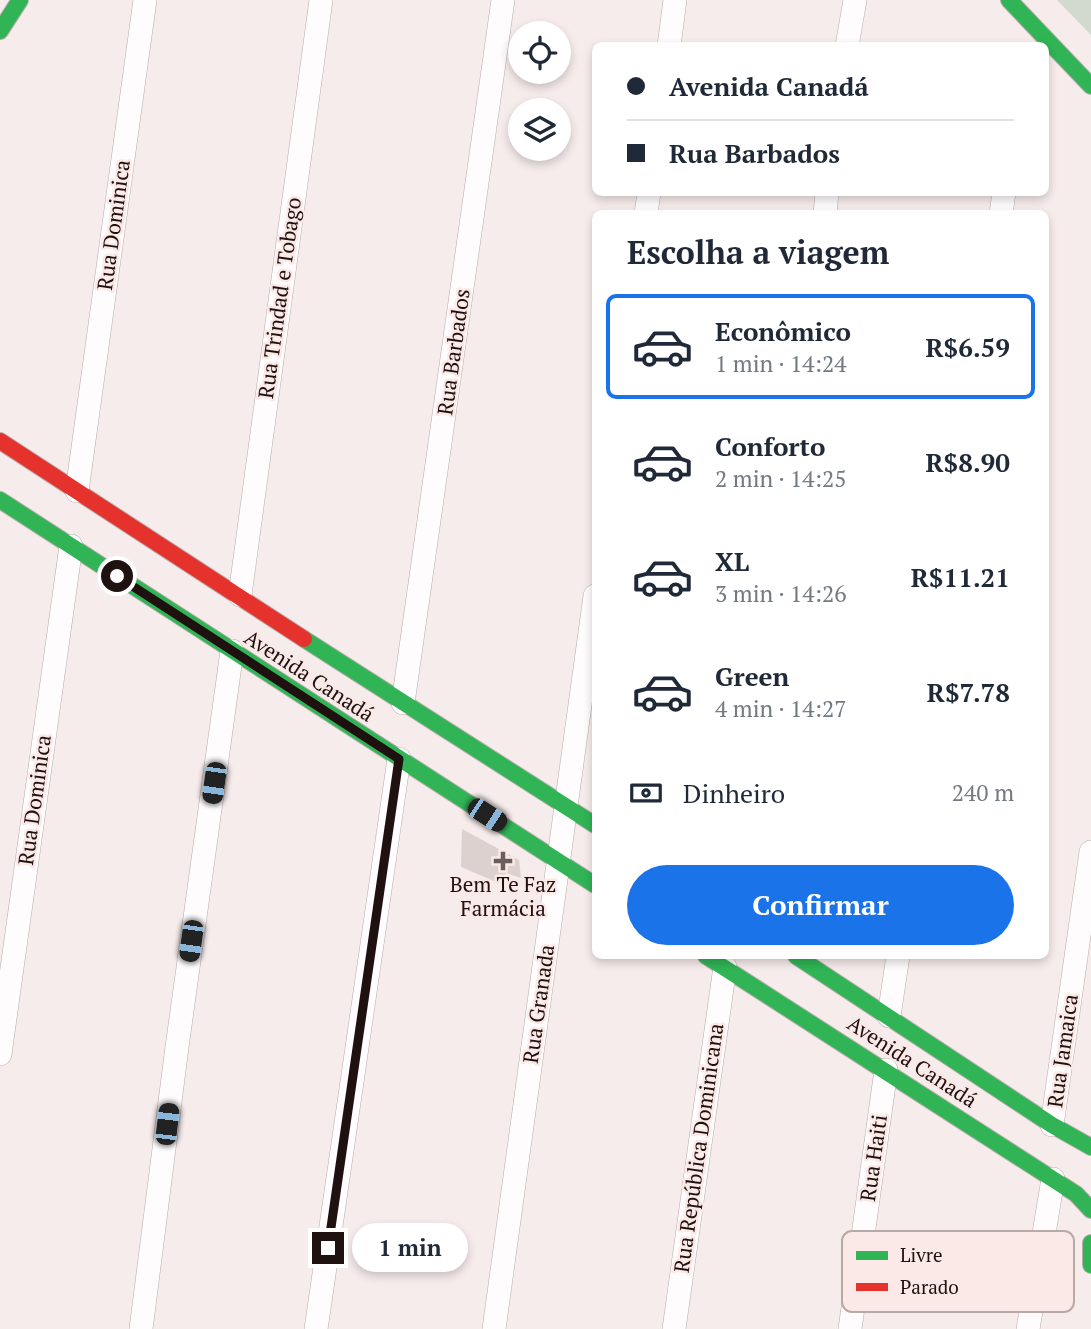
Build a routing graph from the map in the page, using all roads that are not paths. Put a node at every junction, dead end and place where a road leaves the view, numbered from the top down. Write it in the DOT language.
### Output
graph roads {
  1 [pos="20,0"];
  2 [pos="145,0"];
  3 [pos="321,0"];
  4 [pos="503,0"];
  5 [pos="675,0"];
  6 [pos="855,0"];
  7 [pos="1009,0"];
  8 [pos="1028,20"];
  9 [pos="0,31"];
  10 [pos="670,42"];
  11 [pos="848,42"];
  12 [pos="1025,42"];
  13 [pos="1091,86"];
  14 [pos="0,441"];
  15 [pos="77,491"];
  16 [pos="0,500"];
  17 [pos="71,546"];
  18 [pos="240,595"];
  19 [pos="592,619"];
  20 [pos="232,651"];
  21 [pos="403,704"];
  22 [pos="399,759"];
  23 [pos="567,807"];
  24 [pos="592,823"];
  25 [pos="1091,852"];
  26 [pos="559,862"];
  27 [pos="592,883"];
  28 [pos="801,959"];
  29 [pos="898,959"];
  30 [pos="715,961"];
  31 [pos="889,1016"];
  32 [pos="0,1054"];
  33 [pos="886,1070"];
  34 [pos="1052,1125"];
  35 [pos="1091,1147"];
  36 [pos="1053,1179"];
  37 [pos="1091,1210"];
  38 [pos="864,1231"];
  39 [pos="1044,1231"];
  40 [pos="1091,1243"];
  41 [pos="1091,1265"];
  42 [pos="141,1329"];
  43 [pos="316,1329"];
  44 [pos="494,1329"];
  45 [pos="674,1329"];
  1 -- 9 [label="street"];
  2 -- 15 [label="street, Rua Dominica"];
  3 -- 18 [label="street, Rua Trindad e Tobago"];
  4 -- 21 [label="street, Rua Barbados"];
  5 -- 10 [label="street"];
  6 -- 11 [label="street"];
  7 -- 8 [label="street"];
  8 -- 12 [label="street"];
  8 -- 13 [label="street"];
  14 -- 15 [label="street, Avenida Canadá"];
  15 -- 18 [label="street, Avenida Canadá"];
  16 -- 17 [label="street, Avenida Canadá"];
  17 -- 20 [label="street, Avenida Canadá"];
  17 -- 32 [label="street, Rua Dominica"];
  18 -- 21 [label="street, Avenida Canadá"];
  19 -- 23 [label="street, Rua Granada"];
  20 -- 22 [label="street, Avenida Canadá"];
  20 -- 42 [label="street"];
  21 -- 23 [label="street, Avenida Canadá"];
  22 -- 26 [label="street, Avenida Canadá"];
  22 -- 43 [label="street"];
  23 -- 24 [label="street, Avenida Canadá"];
  23 -- 26 [label="street, Rua Granada"];
  25 -- 34 [label="street, Rua Jamaica"];
  26 -- 27 [label="street, Avenida Canadá"];
  26 -- 44 [label="street, Rua Granada"];
  28 -- 31 [label="street, Avenida Canadá"];
  29 -- 31 [label="street"];
  30 -- 33 [label="street, Avenida Canadá"];
  30 -- 45 [label="street, Rua República Dominicana"];
  31 -- 34 [label="street, Avenida Canadá"];
  33 -- 36 [label="street, Avenida Canadá"];
  33 -- 38 [label="street, Rua Haiti"];
  34 -- 35 [label="street, Avenida Canadá"];
  36 -- 37 [label="street, Avenida Canadá"];
  36 -- 39 [label="street"];
  40 -- 41 [label="street"];
}
